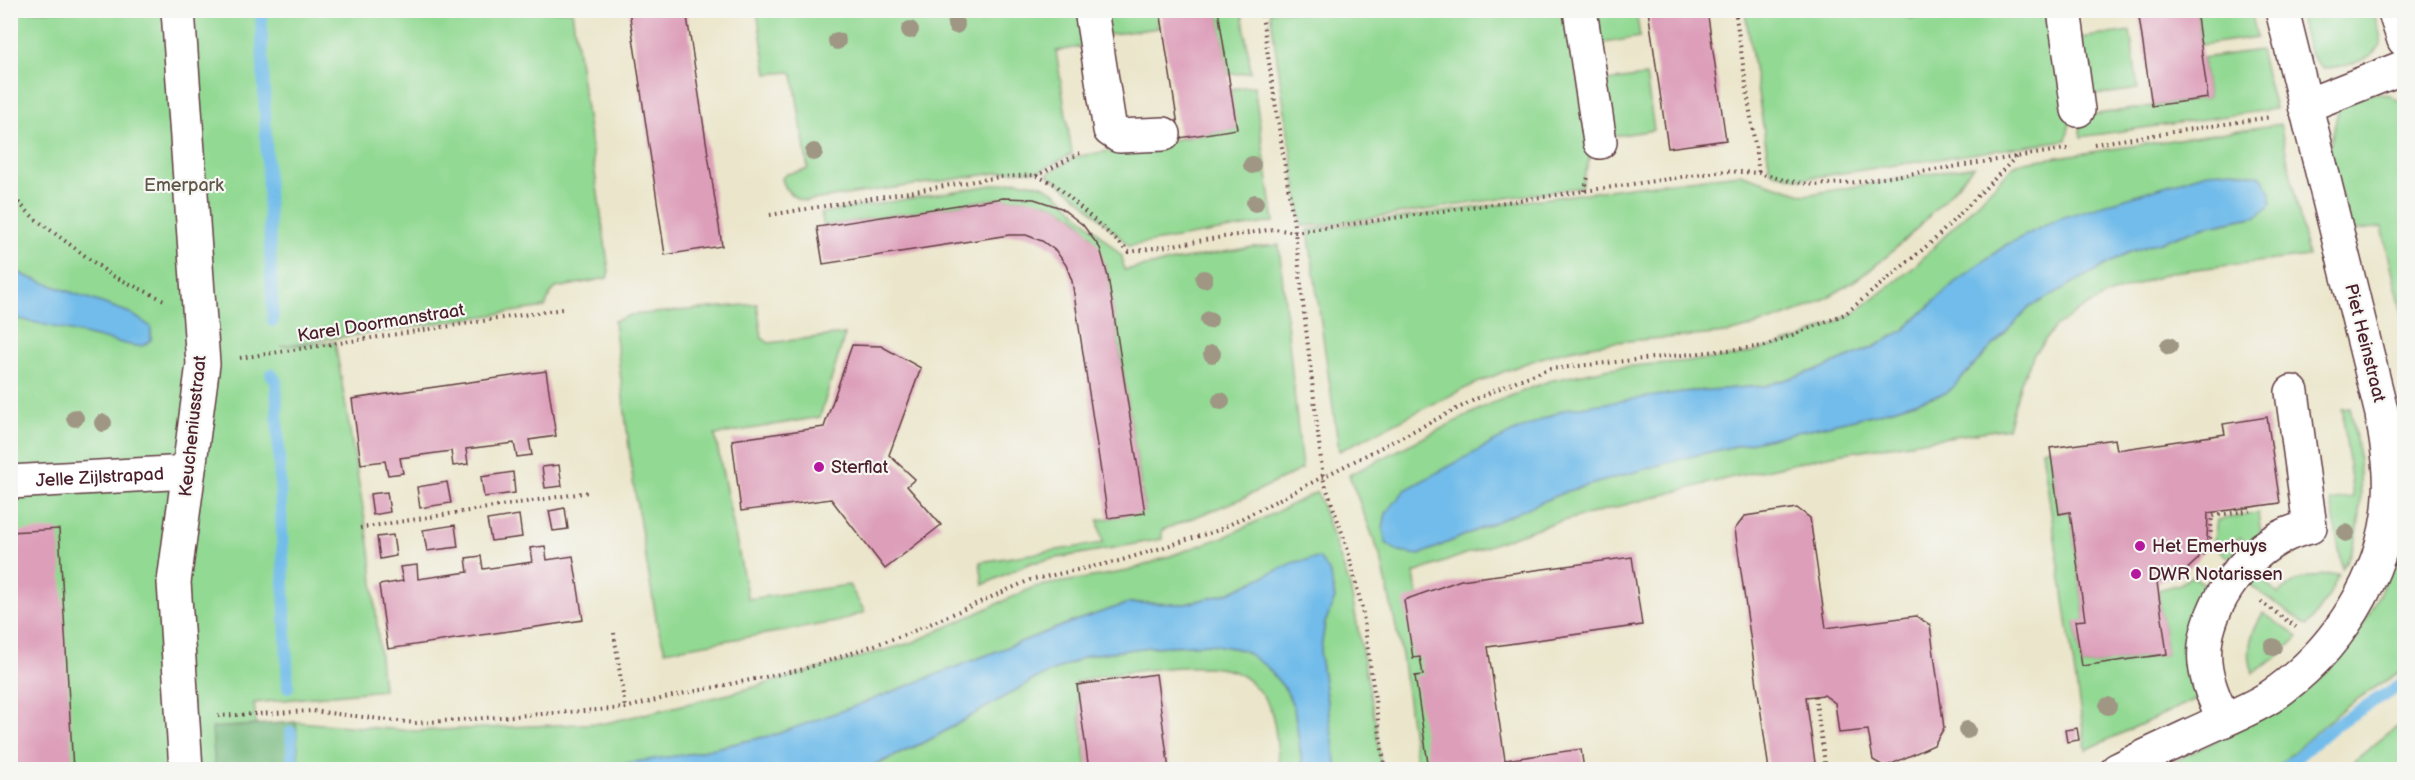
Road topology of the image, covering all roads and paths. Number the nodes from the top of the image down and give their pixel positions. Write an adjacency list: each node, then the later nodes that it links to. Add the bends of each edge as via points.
1 (178, 10): 24 (street, Keucheniusstraat)
2 (1091, 10): 13 (street, via 1108,124)
3 (1261, 10): 23 (path)
4 (1580, 10): 15 (street)
5 (1735, 10): 19 (path)
6 (2064, 10): 12 (street)
7 (2282, 10): 11 (street, Piet Heinstraat)
8 (2394, 10): 9 (street)
9 (2404, 40)
10 (2404, 67): 11 (street)
11 (2305, 106): 16 (path, via 2275,117); 35 (street, Piet Heinstraat, via 2382,414 2389,460 2387,525 2379,553 2367,583)
12 (2078, 110)
13 (1114, 134): 14 (street); 20 (path)
14 (1164, 134)
15 (1600, 142)
16 (2091, 145)
17 (2080, 146): 18 (path)
18 (2017, 156): 19 (path, via 1858,182 1815,185); 29 (path, via 1934,240 1845,314 1765,346 1550,369 1476,399)
19 (1760, 173): 23 (path, via 1725,171)
20 (1036, 176): 22 (path, via 999,177); 23 (path, via 1054,184 1129,252 1274,229)
21 (10, 194): 24 (path, via 111,275 172,304)
22 (770, 215)
23 (1294, 232): 29 (path)
24 (199, 306): 26 (street, Keucheniusstraat)
25 (562, 309): 26 (path, Karel Doormanstraat)
26 (203, 364): 28 (street, Keucheniusstraat)
27 (2292, 392): 33 (street, via 2310,527 2286,534 2267,546)
28 (188, 472): 30 (street, Jelle Zijlstrapad); 38 (street, Keucheniusstraat, via 174,582)
29 (1323, 478): 37 (path, via 1219,530 1119,561 1030,579 870,648 804,669); 41 (path, via 1347,547 1362,608)
30 (10, 482)
31 (590, 492): 32 (path)
32 (360, 528)
33 (2231, 582): 35 (path); 39 (street, via 2214,610 2204,644 2208,682)
34 (614, 633): 37 (path)
35 (2326, 648): 39 (street, Piet Heinstraat, via 2286,686)
36 (1815, 696): 42 (path)
37 (625, 708): 38 (path, via 415,723 312,711)
38 (182, 718): 40 (street, Keucheniusstraat)
39 (2224, 720): 43 (street, Piet Heinstraat)
40 (186, 770)
41 (1385, 770)
42 (1826, 770)
43 (2117, 770)

